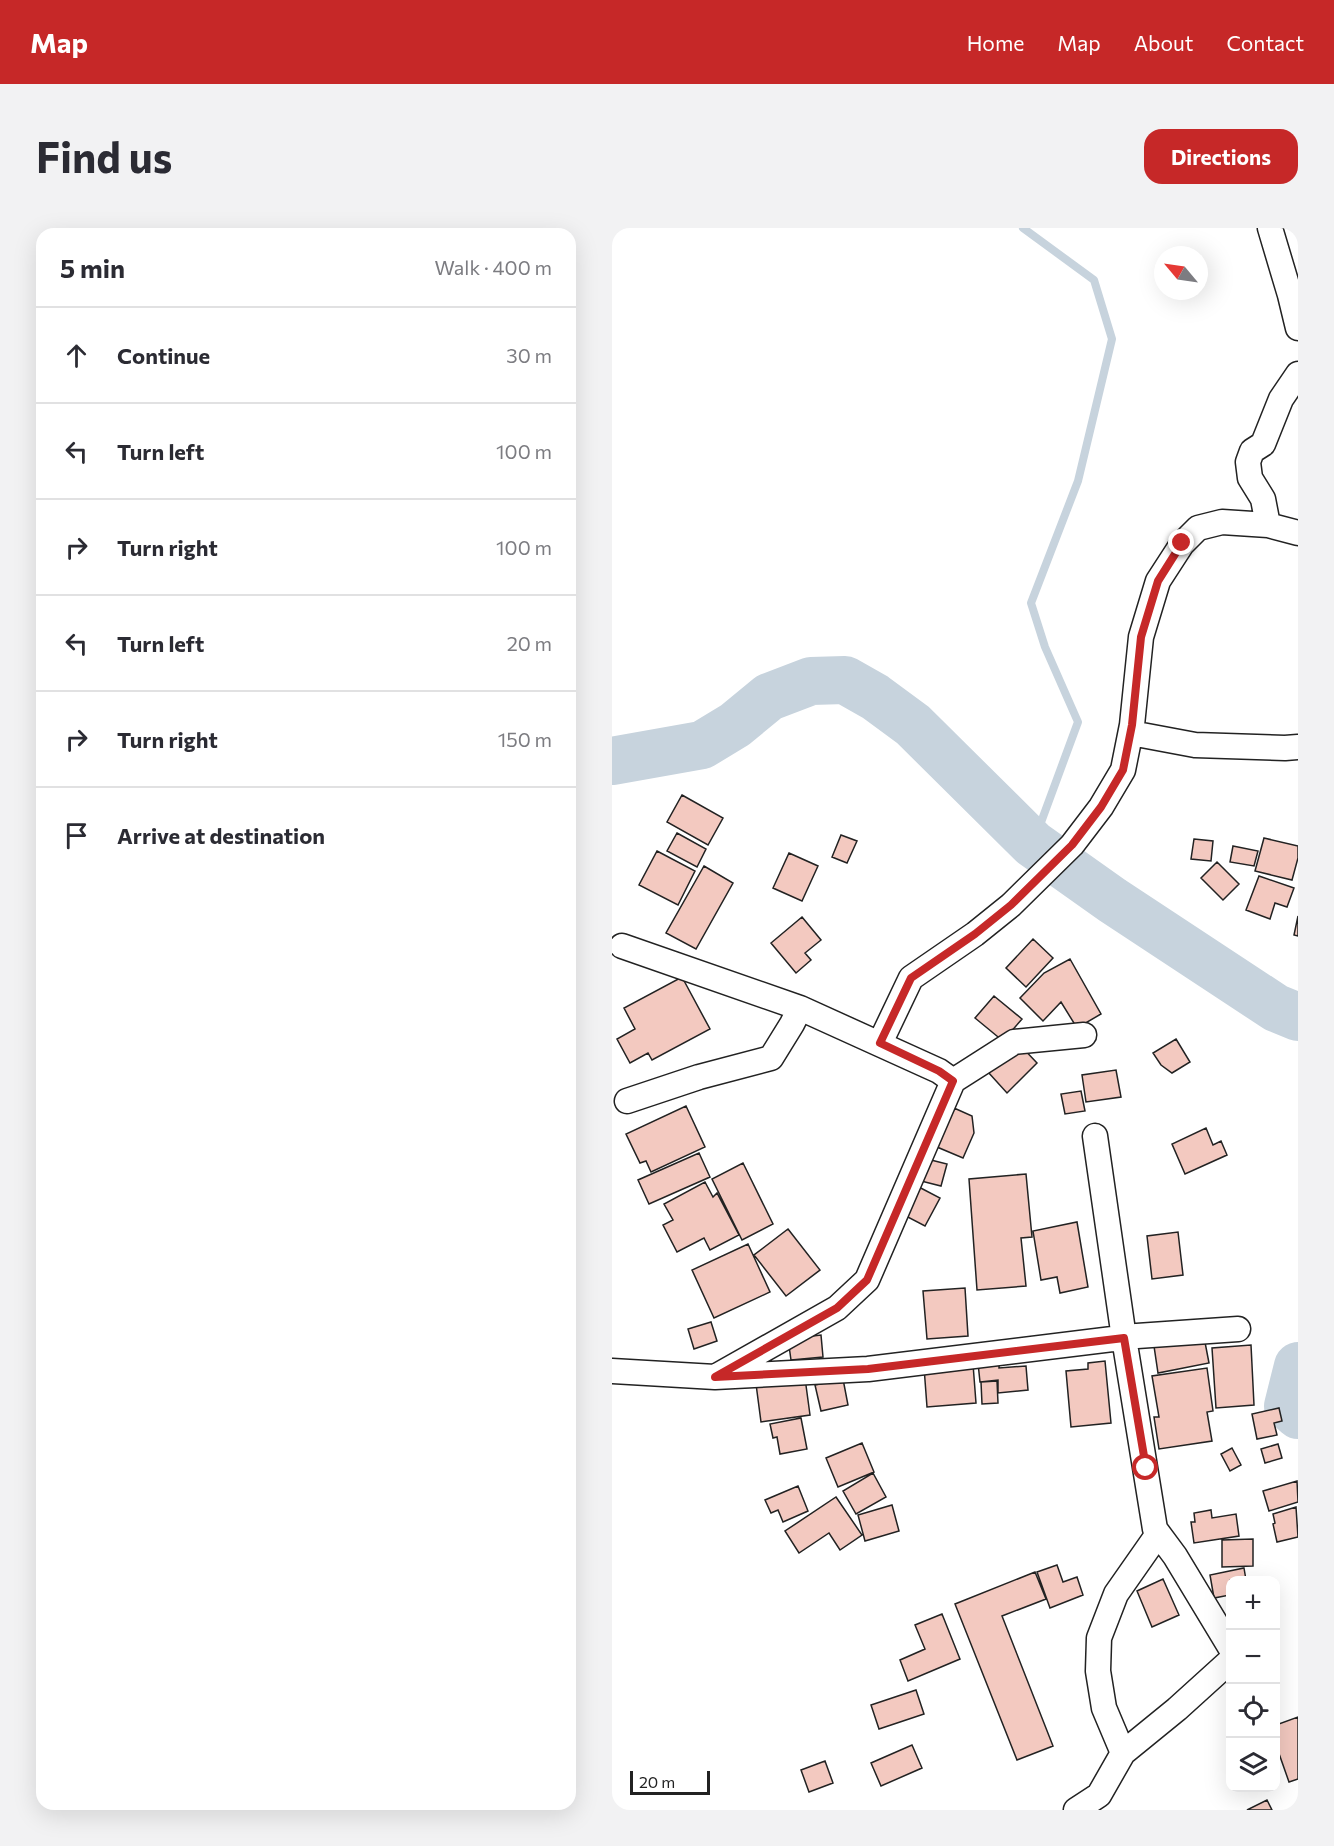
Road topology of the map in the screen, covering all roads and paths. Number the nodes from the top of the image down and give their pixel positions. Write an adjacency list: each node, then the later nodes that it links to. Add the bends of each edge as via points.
1 (1270, 228): 2 (street)
2 (1298, 328)
3 (1298, 374): 4 (street, via 1281,399 1263,444 1252,452 1248,462 1250,478 1263,499)
4 (1268, 525): 5 (street); 6 (street, via 1222,522 1198,528 1182,543 1158,581 1141,637)
5 (1298, 533)
6 (1131, 733): 7 (street, via 1194,745); 11 (street, via 1123,770 1072,845 1011,905 911,978)
7 (1298, 747)
8 (622, 946): 9 (street)
9 (800, 1008): 11 (street); 13 (street, via 771,1058)
10 (1084, 1035): 12 (street, via 1014,1042)
11 (880, 1043): 12 (street)
12 (953, 1081): 18 (street, via 867,1280 837,1308)
13 (627, 1101)
14 (1095, 1136): 16 (street)
15 (1238, 1329): 16 (street)
16 (1124, 1338): 18 (street, via 868,1369); 19 (street)
17 (612, 1371): 18 (street)
18 (715, 1377)
19 (1158, 1534): 20 (street); 22 (street, via 1116,1594 1099,1638 1098,1671 1104,1708)
20 (1226, 1640)
21 (1226, 1665): 22 (street)
22 (1123, 1753): 23 (street, via 1099,1795)
23 (1076, 1810)

